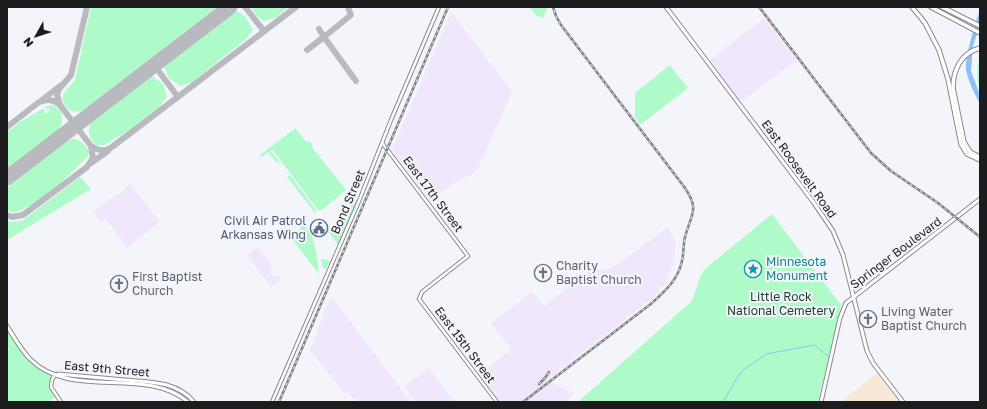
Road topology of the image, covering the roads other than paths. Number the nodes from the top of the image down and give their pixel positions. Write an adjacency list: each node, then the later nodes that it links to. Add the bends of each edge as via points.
1 (439, 7): 9 (street, Bond Street)
2 (666, 7): 14 (main road, East Roosevelt Road, via 823,214 843,255)
3 (912, 7): 10 (highway, via 925,23 939,50 948,79 960,144)
4 (931, 7): 7 (highway)
5 (942, 7): 6 (highway)
6 (980, 26)
7 (980, 32)
8 (980, 48): 10 (highway, via 963,58 953,79 964,142)
9 (382, 144): 15 (street, East 17th Street, via 468,256 422,292); 21 (street, Bond Street)
10 (969, 153): 11 (highway); 12 (highway)
11 (980, 157)
12 (980, 160)
13 (980, 199): 14 (main road, Springer Boulevard)
14 (853, 297): 23 (main road, Springer Boulevard, via 846,303 840,318); 24 (main road, East Roosevelt Road, via 867,351 873,363)
15 (419, 299): 22 (street, East 15th Street)
16 (7, 326): 17 (main road, via 30,358)
17 (55, 374): 18 (street, via 51,387); 19 (main road, East 9th Street, via 63,378 156,387 179,395); 20 (main road, East 9th Street, via 155,382 176,389)
18 (61, 402)
19 (188, 402)
20 (194, 402)
21 (272, 402)
22 (497, 402)
23 (821, 402)
24 (903, 402)

